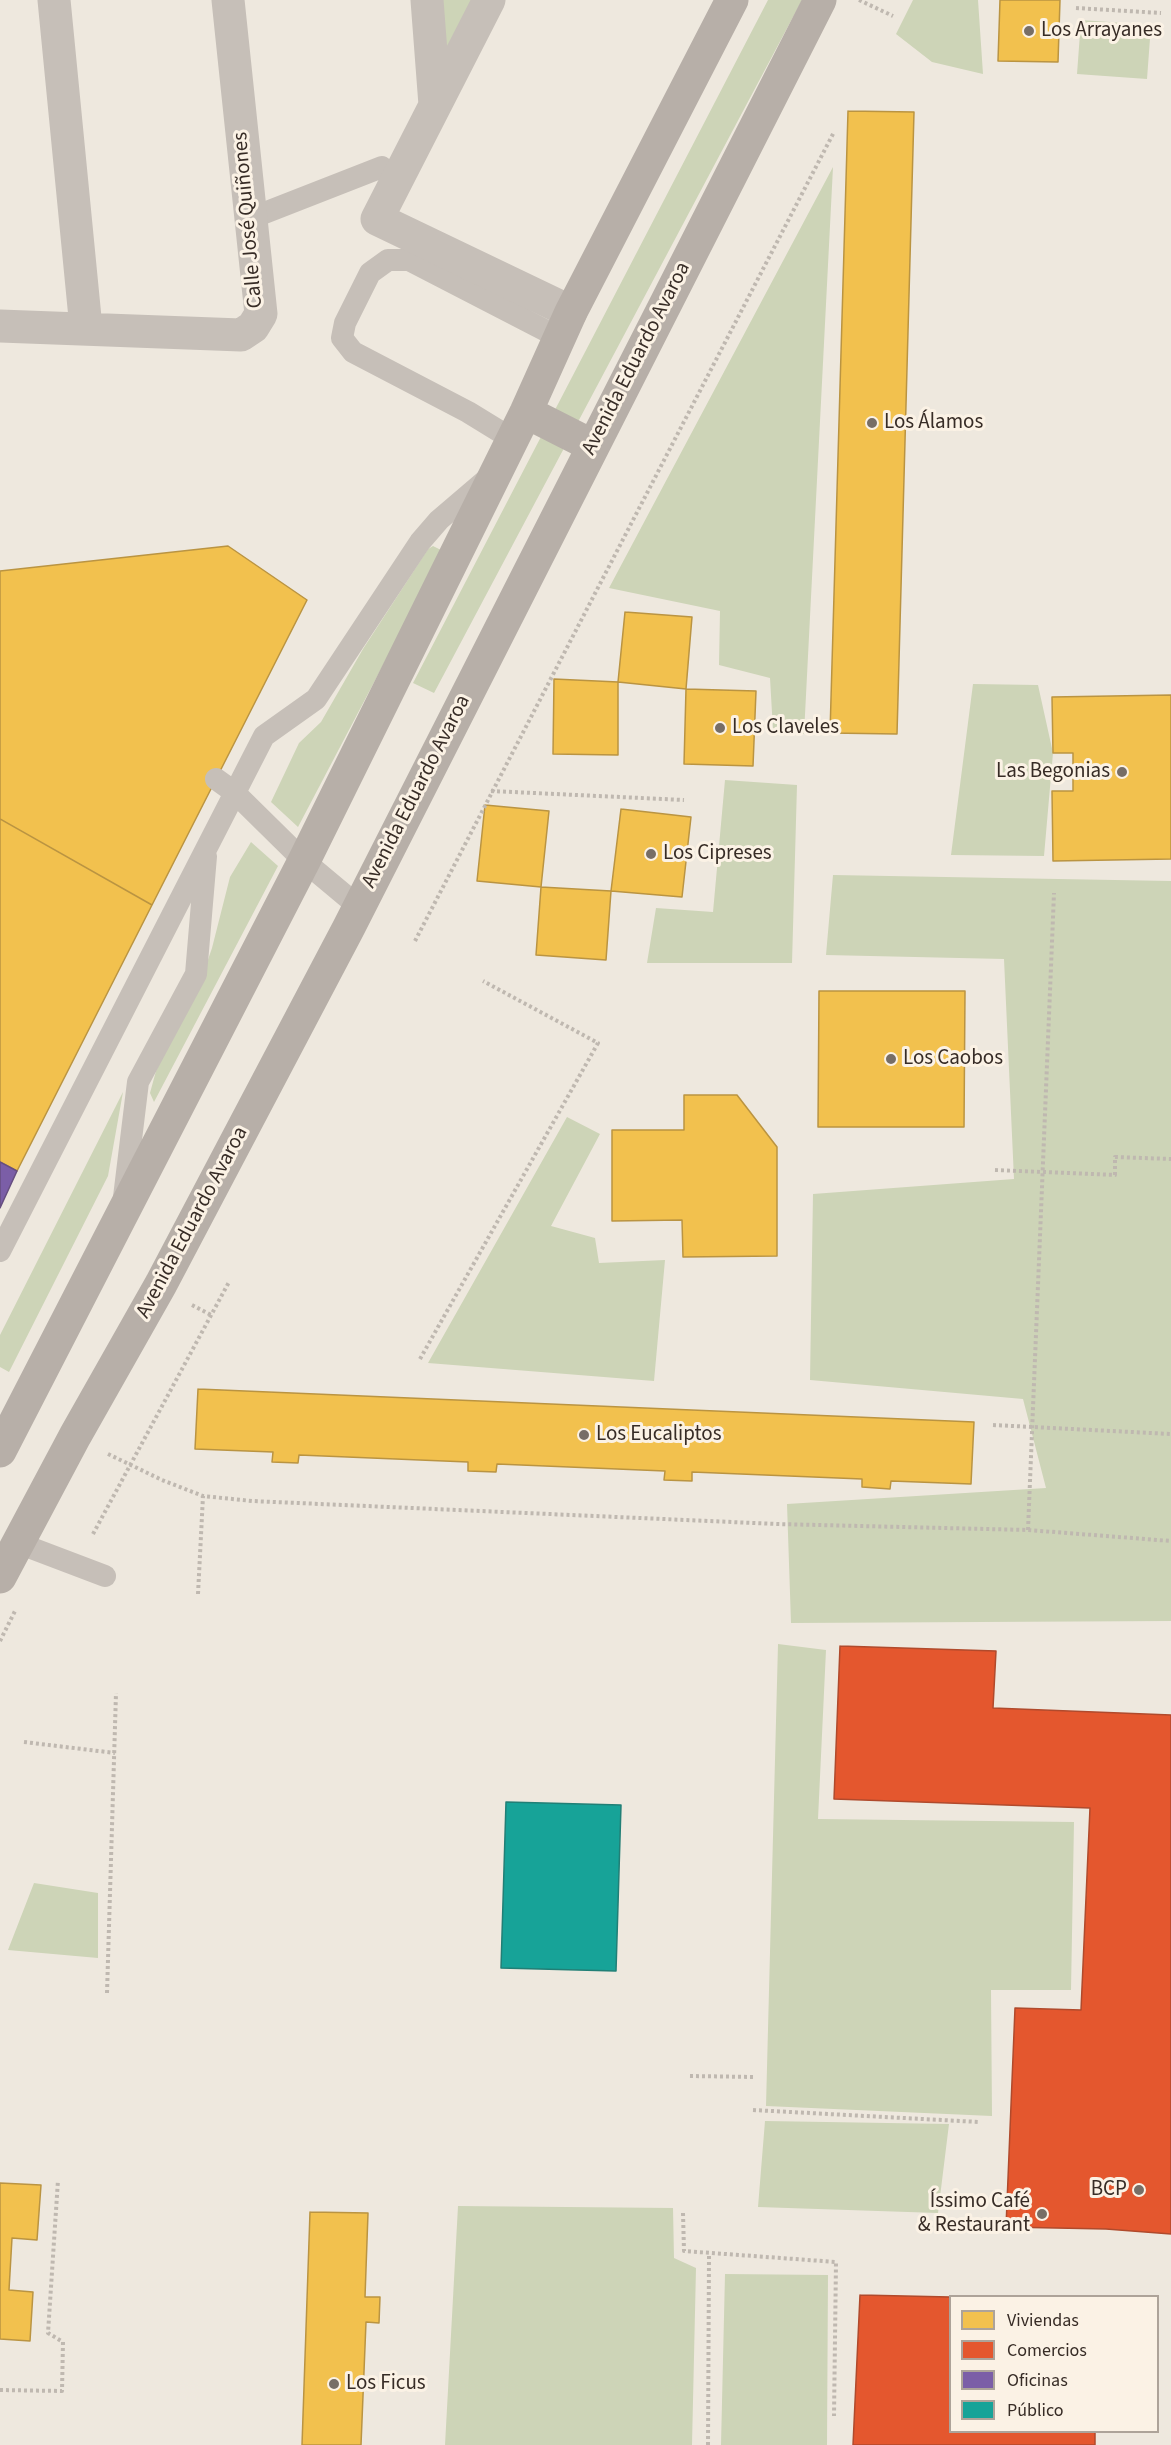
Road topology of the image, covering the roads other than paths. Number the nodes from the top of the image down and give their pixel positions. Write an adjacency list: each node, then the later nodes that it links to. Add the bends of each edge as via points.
1 (54, 0): 12 (street)
2 (228, 0): 9 (street, Calle José Quiñones)
3 (427, 0): 7 (street)
4 (489, 0): 7 (street)
5 (732, 0): 10 (main road)
6 (820, 0): 14 (main road, Avenida Eduardo Avaroa)
7 (435, 105): 10 (street, via 377,219)
8 (382, 167): 9 (lane)
9 (249, 219): 12 (street, Calle José Quiñones, via 261,314 253,327 241,335)
10 (565, 325): 13 (main road); 13 (lane, via 409,260 388,260 370,273 345,323 342,338 353,352 468,412)
11 (0, 326): 12 (street, Calle José Quiñones)
12 (86, 328)
13 (519, 425): 14 (main road); 15 (main road)
14 (593, 446): 19 (main road, Avenida Eduardo Avaroa)
15 (495, 472): 16 (lane, via 439,520 420,542 315,699 264,736); 18 (main road)
16 (225, 786): 17 (lane); 18 (lane)
17 (207, 845): 20 (lane, via 196,974 138,1082); 21 (lane)
18 (304, 861): 19 (lane); 20 (main road)
19 (359, 907): 23 (main road, Avenida Eduardo Avaroa, via 161,1284)
20 (121, 1219): 22 (main road)
21 (0, 1251)
22 (0, 1450)
23 (18, 1543): 24 (main road, Avenida Eduardo Avaroa); 25 (lane)
24 (0, 1576)
25 (105, 1576)

